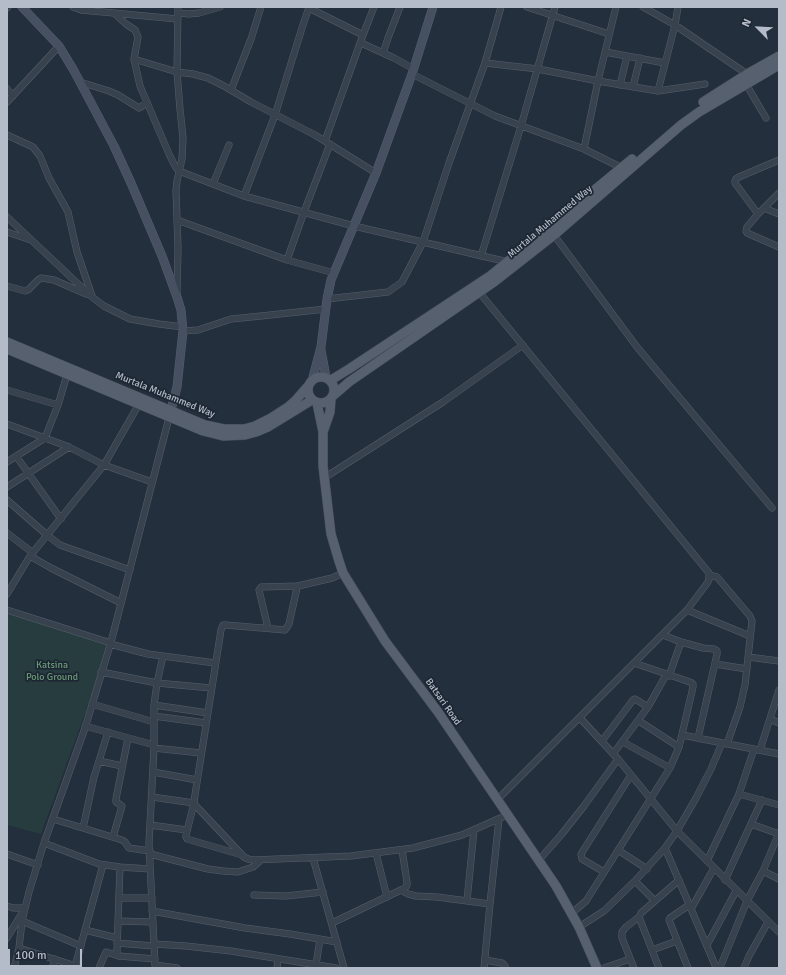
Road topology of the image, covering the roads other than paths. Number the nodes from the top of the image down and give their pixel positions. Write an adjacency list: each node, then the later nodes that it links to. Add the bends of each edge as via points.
1 (22, 7): 24 (street)
2 (73, 7): 17 (street)
3 (126, 7): 18 (street)
4 (220, 7): 16 (street, via 199,13)
5 (261, 7): 45 (street)
6 (374, 7): 22 (street)
7 (400, 7): 25 (street)
8 (433, 7): 35 (street)
9 (501, 7): 31 (street)
10 (528, 7): 19 (street)
11 (555, 7): 19 (street)
12 (616, 7): 21 (street)
13 (643, 7): 20 (street)
14 (678, 7): 20 (street)
15 (309, 8): 22 (street); 51 (street)
16 (178, 13): 18 (street); 36 (street)
17 (115, 14): 18 (street); 30 (street, via 135,30 138,37)
18 (127, 15)
19 (553, 15): 21 (street); 34 (street)
20 (675, 25): 32 (street); 37 (street)
21 (609, 34): 26 (street)
22 (363, 35): 23 (street)
23 (361, 43): 25 (street); 55 (street)
24 (59, 46): 39 (street); 47 (street)
25 (383, 52): 35 (street)
26 (605, 52): 27 (street); 38 (street)
27 (627, 56): 29 (street); 42 (street)
28 (779, 56): 37 (main road, Murtala Muhammed Way)
29 (640, 58): 32 (street); 43 (street)
30 (134, 59): 36 (street); 49 (street)
31 (485, 63): 34 (street); 50 (street)
32 (665, 63): 46 (street)
33 (779, 64): 41 (main road, Murtala Muhammed Way)
34 (538, 69): 38 (street); 53 (street)
35 (413, 71): 50 (street); 61 (street)
36 (177, 72): 45 (street, via 208,78); 60 (street, via 183,138)
37 (747, 74): 59 (main road, Murtala Muhammed Way, via 672,125)
38 (598, 81): 42 (street); 57 (street)
39 (80, 82): 49 (street, via 118,94 139,108); 84 (street, via 131,183)
40 (705, 84): 46 (street)
41 (746, 84): 52 (street); 73 (main road, Murtala Muhammed Way, via 681,125)
42 (620, 85): 43 (street)
43 (633, 87): 46 (street)
44 (7, 89): 47 (street)
45 (231, 90): 51 (street)
46 (658, 91)
47 (13, 96): 48 (street)
48 (7, 102)
49 (146, 102): 60 (street)
50 (471, 104): 53 (street); 75 (street)
51 (275, 115): 55 (street); 64 (street)
52 (766, 118)
53 (521, 126): 57 (street); 77 (street)
54 (7, 135): 83 (street, via 34,147 40,156 68,212 76,252)
55 (328, 143): 61 (street); 66 (street)
56 (229, 145): 62 (street)
57 (584, 149): 59 (street)
58 (779, 160): 67 (street, via 735,181)
59 (622, 168): 79 (main road, Murtala Muhammed Way)
60 (179, 171): 62 (street); 70 (street)
61 (376, 173): 71 (street)
62 (213, 184): 64 (street)
63 (779, 193): 65 (street)
64 (244, 196): 66 (street)
65 (764, 208): 67 (street); 68 (street)
66 (304, 212): 71 (street); 78 (street)
67 (758, 214): 76 (street, via 748,227 747,233)
68 (779, 214)
69 (7, 217): 74 (street)
70 (177, 220): 78 (street); 84 (street)
71 (354, 226): 75 (street); 80 (street)
72 (7, 232): 74 (street)
73 (554, 235): 82 (main road, Murtala Muhammed Way); 113 (street, via 637,347)
74 (32, 241): 83 (street)
75 (423, 242): 77 (street); 85 (street, via 402,282 388,292)
76 (779, 247)
77 (480, 256): 79 (street)
78 (287, 260): 80 (street)
79 (508, 262): 93 (main road, Murtala Muhammed Way, via 349,370)
80 (334, 273): 85 (street)
81 (7, 286): 83 (street, via 25,291 41,278 54,280)
82 (480, 292): 89 (street); 96 (main road, Murtala Muhammed Way, via 349,382)
83 (92, 297): 87 (street, via 104,306 130,318)
84 (177, 297): 87 (street)
85 (327, 299): 86 (street)
86 (326, 309): 87 (street, via 231,319 198,330); 90 (street)
87 (183, 329): 100 (street)
88 (7, 342): 100 (main road, Murtala Muhammed Way)
89 (523, 345): 109 (street, via 443,402); 120 (street, via 709,573)
90 (321, 347): 93 (street); 94 (street)
91 (7, 349): 92 (main road)
92 (67, 375): 98 (main road); 99 (street)
93 (329, 379): 94 (main road, via 316,378); 96 (main road, via 334,385)
94 (310, 383): 97 (main road, via 309,396); 100 (main road, Murtala Muhammed Way, via 288,407 255,426 244,429 224,430)
95 (7, 390): 99 (street)
96 (333, 397): 97 (main road, via 327,403); 102 (main road)
97 (314, 402): 100 (main road, via 268,427 245,435 213,434); 102 (main road)
98 (139, 404): 100 (main road); 107 (street)
99 (58, 405): 103 (street)
100 (170, 413): 110 (street)
101 (7, 424): 103 (street)
102 (324, 432): 109 (main road, Batsari Road)
103 (45, 438): 104 (street); 105 (street)
104 (69, 448): 107 (street); 108 (street)
105 (16, 456): 106 (street); 108 (street)
106 (7, 462)
107 (104, 465): 110 (street); 114 (street)
108 (29, 473): 111 (street); 114 (street)
109 (324, 478): 119 (main road, Batsari Road, via 332,539)
110 (152, 482): 118 (street)
111 (7, 487)
112 (7, 500): 116 (street)
113 (772, 508)
114 (61, 519): 116 (street)
115 (7, 533): 117 (street)
116 (47, 536): 117 (street); 118 (street, via 63,547)
117 (32, 554): 122 (street); 123 (street, via 51,568)
118 (130, 570): 123 (street)
119 (343, 573): 121 (street); 176 (main road, Batsari Road, via 385,641 438,712)
120 (709, 578): 125 (street); 128 (street, via 717,577 752,618)
121 (298, 586): 126 (street, via 287,628); 126 (street, via 260,588)
122 (7, 594)
123 (121, 603): 130 (street)
124 (7, 610): 130 (street)
125 (687, 610): 127 (street); 128 (street)
126 (268, 628): 134 (street, via 224,626)
127 (663, 635): 129 (street); 135 (street)
128 (750, 636): 132 (street)
129 (681, 642): 136 (street, via 714,649 717,651); 139 (street)
130 (110, 643): 131 (street); 138 (street)
131 (163, 656): 134 (street); 140 (street)
132 (748, 657): 133 (street); 137 (street)
133 (779, 661)
134 (215, 663): 141 (street)
135 (634, 663): 139 (street); 147 (street)
136 (715, 664): 137 (street); 157 (street)
137 (747, 669): 160 (street, via 740,707)
138 (102, 672): 140 (street); 143 (street)
139 (668, 675): 145 (street); 155 (street, via 693,684)
140 (157, 683): 141 (street); 144 (street)
141 (212, 688): 146 (street)
142 (779, 690): 149 (street)
143 (92, 704): 148 (street); 153 (street)
144 (154, 705): 146 (street); 148 (street)
145 (648, 707): 150 (street); 158 (street, via 636,699 633,700)
146 (208, 713): 152 (street)
147 (580, 718): 158 (street); 176 (street)
148 (154, 719): 152 (street); 161 (street)
149 (770, 719): 151 (street); 163 (street)
150 (639, 721): 159 (street); 162 (street)
151 (779, 722)
152 (206, 723): 164 (street)
153 (85, 726): 154 (street); 181 (street)
154 (108, 732): 156 (street); 167 (street)
155 (682, 735): 157 (street); 162 (street)
156 (128, 738): 161 (street); 168 (street)
157 (698, 738): 160 (street)
158 (602, 741): 166 (street)
159 (623, 742): 166 (street); 169 (street)
160 (725, 743): 163 (street); 187 (street)
161 (154, 747): 164 (street); 170 (street)
162 (679, 747): 169 (street)
163 (757, 750): 165 (street); 173 (street)
164 (201, 753): 172 (street)
165 (779, 754)
166 (616, 756): 171 (street); 200 (street, via 570,824)
167 (99, 761): 168 (street); 184 (street)
168 (122, 766): 189 (street, via 116,802 122,806)
169 (670, 768): 175 (street)
170 (153, 772): 172 (street); 174 (street)
171 (631, 775): 175 (street); 209 (street, via 581,854 582,859)
172 (197, 780): 178 (street)
173 (739, 794): 177 (street); 201 (street)
174 (152, 797): 178 (street); 183 (street)
175 (650, 798): 187 (street); 193 (street)
176 (497, 800): 180 (main road, Batsari Road)
177 (762, 800): 179 (street); 182 (street)
178 (194, 803): 185 (street); 197 (street)
179 (779, 805)
180 (503, 817): 186 (street); 200 (main road, Batsari Road); 224 (street)
181 (53, 819): 184 (street); 190 (street)
182 (751, 824): 188 (street); 212 (street)
183 (150, 825): 185 (street); 194 (street)
184 (82, 828): 189 (street)
185 (187, 830): 197 (street, via 187,839)
186 (474, 830): 192 (street); 221 (street)
187 (677, 831): 191 (street); 201 (street)
188 (779, 833): 208 (street)
189 (113, 837): 194 (street, via 125,842 129,848)
190 (44, 844): 202 (street); 203 (street)
191 (665, 848): 207 (street); 211 (street)
192 (402, 850): 195 (street); 214 (street, via 407,882)
193 (618, 850): 207 (street); 209 (street)
194 (150, 853): 199 (street, via 208,870 238,872 253,867); 205 (street)
195 (376, 853): 198 (street); 218 (street)
196 (7, 854): 202 (street)
197 (242, 855): 199 (street, via 248,859)
198 (313, 858): 199 (street); 216 (street)
199 (262, 860)
200 (539, 860): 229 (main road, Batsari Road)
201 (707, 861): 206 (street)
202 (38, 865): 227 (street)
203 (103, 865): 204 (street); 237 (street)
204 (120, 867): 205 (street); 219 (street)
205 (150, 868): 220 (street)
206 (714, 868): 212 (street); 226 (street)
207 (647, 869): 213 (street)
208 (763, 871): 210 (street); 223 (street)
209 (604, 872): 229 (street, via 586,900)
210 (779, 879)
211 (679, 880): 222 (street); 226 (street)
212 (725, 880): 215 (street)
213 (635, 881): 222 (street); 236 (street, via 604,911)
214 (401, 890): 218 (street); 221 (street, via 416,896)
215 (736, 890): 223 (street); 245 (street)
216 (323, 892): 217 (street, via 286,896); 235 (street)
217 (254, 894)
218 (387, 896): 235 (street)
219 (119, 898): 220 (street); 232 (street)
220 (152, 898): 228 (street)
221 (467, 901): 224 (street)
222 (655, 901): 230 (street)
223 (747, 901): 234 (street); 245 (street, via 718,967)
224 (490, 904): 253 (street)
225 (7, 906): 227 (street)
226 (690, 907): 242 (street, via 670,919); 245 (street)
227 (25, 908): 231 (street); 239 (street)
228 (152, 912): 233 (street); 240 (street)
229 (572, 913): 236 (main road, Batsari Road)
230 (639, 917): 248 (street); 252 (street, via 622,932)
231 (22, 921): 246 (street); 247 (street)
232 (118, 921): 233 (street); 241 (street)
233 (153, 922): 244 (street)
234 (768, 922): 238 (street); 271 (street)
235 (332, 923): 243 (street)
236 (579, 928): 266 (main road, Batsari Road)
237 (85, 930): 241 (street); 246 (street)
238 (779, 932)
239 (7, 938)
240 (320, 939): 243 (street); 255 (street)
241 (117, 940): 244 (street); 249 (street)
242 (678, 941): 248 (street); 270 (street)
243 (337, 942): 263 (street)
244 (154, 945): 251 (street, via 186,946); 254 (street)
245 (707, 945)
246 (81, 946): 256 (street)
247 (19, 948): 250 (street); 257 (street)
248 (652, 950): 269 (street)
249 (119, 956): 254 (street); 259 (street, via 106,952)
250 (55, 959): 256 (street); 258 (street)
251 (278, 959): 255 (street); 261 (street)
252 (630, 959): 267 (street); 268 (street)
253 (485, 960): 264 (street); 265 (street, via 502,963)
254 (155, 964): 260 (street)
255 (316, 965): 262 (street)
256 (77, 967)
257 (14, 968)
258 (52, 968)
259 (99, 968)
260 (177, 968)
261 (277, 968)
262 (336, 968)
263 (344, 968)
264 (484, 968)
265 (505, 968)
266 (597, 968)
267 (604, 968)
268 (634, 968)
269 (659, 968)
270 (688, 968)
271 (744, 968)

